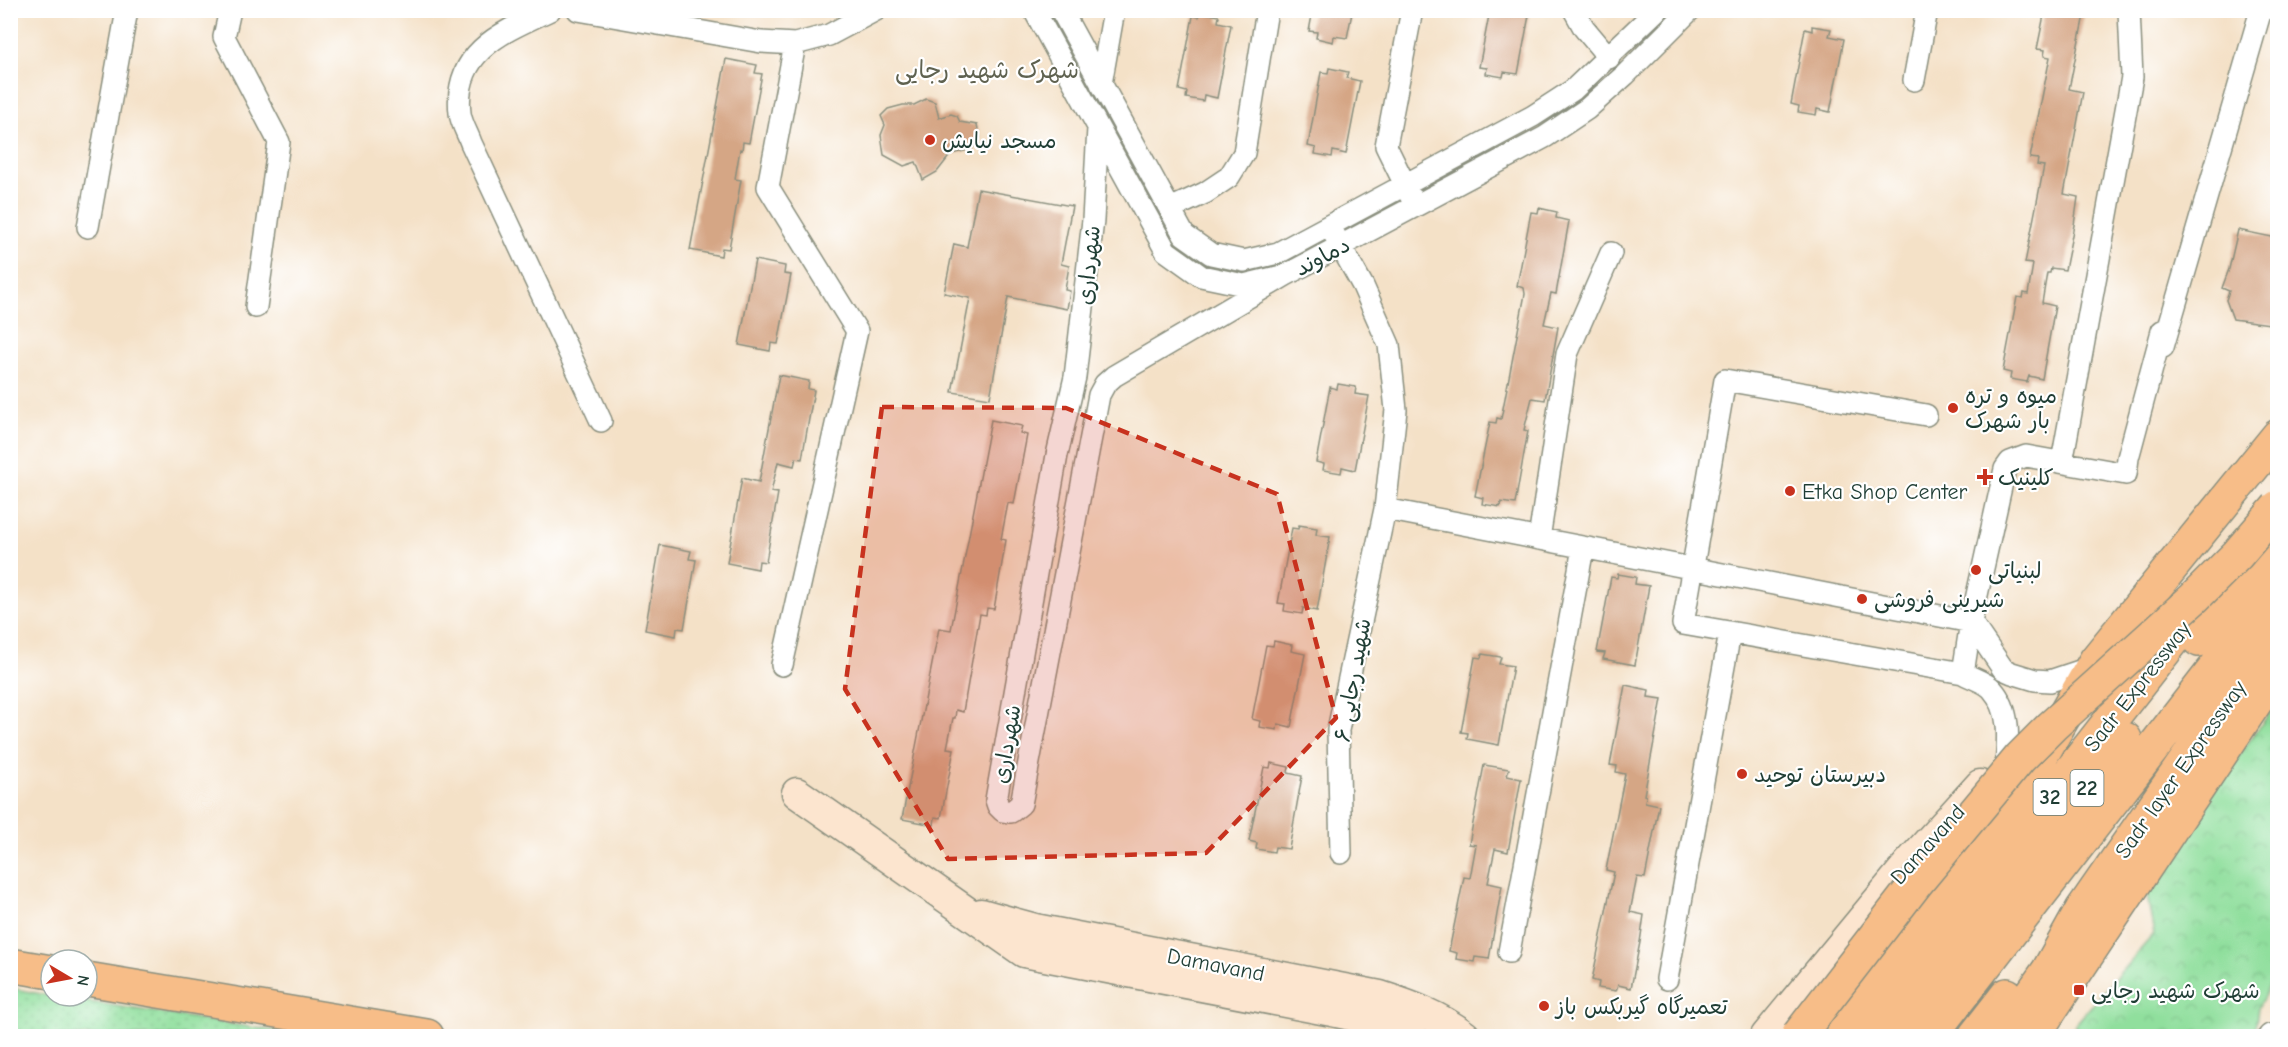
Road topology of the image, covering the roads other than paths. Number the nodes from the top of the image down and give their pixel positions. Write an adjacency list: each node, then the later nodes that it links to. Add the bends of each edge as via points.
1 (127, 10): 27 (street)
2 (230, 10): 31 (street, via 224,38 279,142)
3 (550, 10): 36 (street, via 498,35 475,55 461,83 460,114)
4 (578, 10): 17 (street)
5 (876, 10): 18 (street, via 829,35)
6 (1034, 10): 22 (street, دماوند)
7 (1061, 10): 21 (street, دماوند)
8 (1114, 10): 21 (street)
9 (1267, 10): 25 (street, via 1244,153 1229,177 1205,194)
10 (1412, 10): 23 (street, via 1386,146)
11 (1574, 10): 19 (street)
12 (1658, 10): 19 (street, دماوند)
13 (1690, 10): 24 (street, دماوند, via 1587,109 1545,137)
14 (1927, 10): 20 (street)
15 (2129, 10): 40 (street, via 2132,77)
16 (2261, 10): 41 (street)
17 (634, 15): 18 (street, via 761,42)
18 (795, 44): 53 (street, via 768,187 857,332)
19 (1609, 58): 23 (street, دماوند, via 1573,90 1533,116)
20 (1914, 80)
21 (1101, 84): 25 (street, دماوند)
22 (1098, 128): 30 (street, دماوند, via 1166,251 1201,276 1244,285); 33 (street, شهرداری, via 1093,220)
23 (1405, 185): 24 (street); 26 (street, دماوند)
24 (1416, 206): 28 (street, دماوند)
25 (1170, 209): 26 (street, دماوند, via 1184,235 1211,254 1244,261 1278,253)
26 (1329, 226): 28 (street, شهید رجایی ۶)
27 (88, 227)
28 (1341, 246): 30 (street, دماوند); 43 (street, شهید رجایی ۶, via 1389,345 1396,410)
29 (1611, 254): 45 (street, via 1568,354)
30 (1286, 275): 34 (street)
31 (256, 307)
32 (2162, 331): 41 (street)
33 (1075, 377): 34 (street); 38 (street, شهرداری)
34 (1105, 384): 39 (street, شهرداری, via 1098,395)
35 (1926, 415): 47 (street, via 1725,380)
36 (601, 421)
37 (2277, 436): 52 (highway)
38 (1057, 456): 39 (street); 39 (street, شهرداری, via 996,800 1006,812 1021,804)
39 (1085, 462)
40 (2062, 462): 41 (street); 49 (street, via 2026,456 2004,469)
41 (2126, 474)
42 (2277, 506): 71 (highway, bridge, via 2237,555 2194,598 2020,758 1924,873); 73 (highway, Sadr Expressway / 32)
43 (1386, 509): 45 (street); 59 (street, شهید رجایی ۶, via 1338,730)
44 (2277, 536): 74 (highway, 22, via 2086,790)
45 (1539, 539): 46 (street)
46 (1583, 548): 47 (street); 62 (street)
47 (1692, 569): 49 (street); 51 (street, via 1683,624)
48 (2277, 587): 75 (highway, 32)
49 (1971, 622): 52 (street, via 2003,669 2012,673 2050,681); 55 (street)
50 (2277, 628): 61 (highway, Sadr layer Expressway)
51 (1730, 633): 55 (street); 65 (street)
52 (2092, 664): 56 (main road, Damavand); 58 (highway, via 2040,758)
53 (782, 665)
54 (2277, 668): 78 (highway)
55 (1963, 674): 56 (street, via 1992,688 2003,709 2008,726)
56 (2006, 759): 58 (street); 70 (main road, Damavand, via 1909,862)
57 (797, 793): 60 (main road, Damavand)
58 (2003, 807): 72 (highway)
59 (1341, 853)
60 (961, 909): 68 (main road, Damavand, via 1024,952 1332,1011 1379,1022); 69 (main road, Damavand, via 1035,929 1380,996 1439,1018)
61 (2082, 910): 76 (highway, via 2036,958); 77 (highway, via 2048,971)
62 (1509, 952)
63 (10, 965): 64 (highway)
64 (39, 970)
65 (1667, 979)
66 (99, 981): 67 (highway)
67 (427, 1036)
68 (1412, 1036)
69 (1465, 1036)
70 (1766, 1036)
71 (1798, 1036)
72 (1830, 1036)
73 (1863, 1036)
74 (1893, 1036)
75 (1930, 1036)
76 (1974, 1036)
77 (2002, 1036)
78 (2033, 1036)

